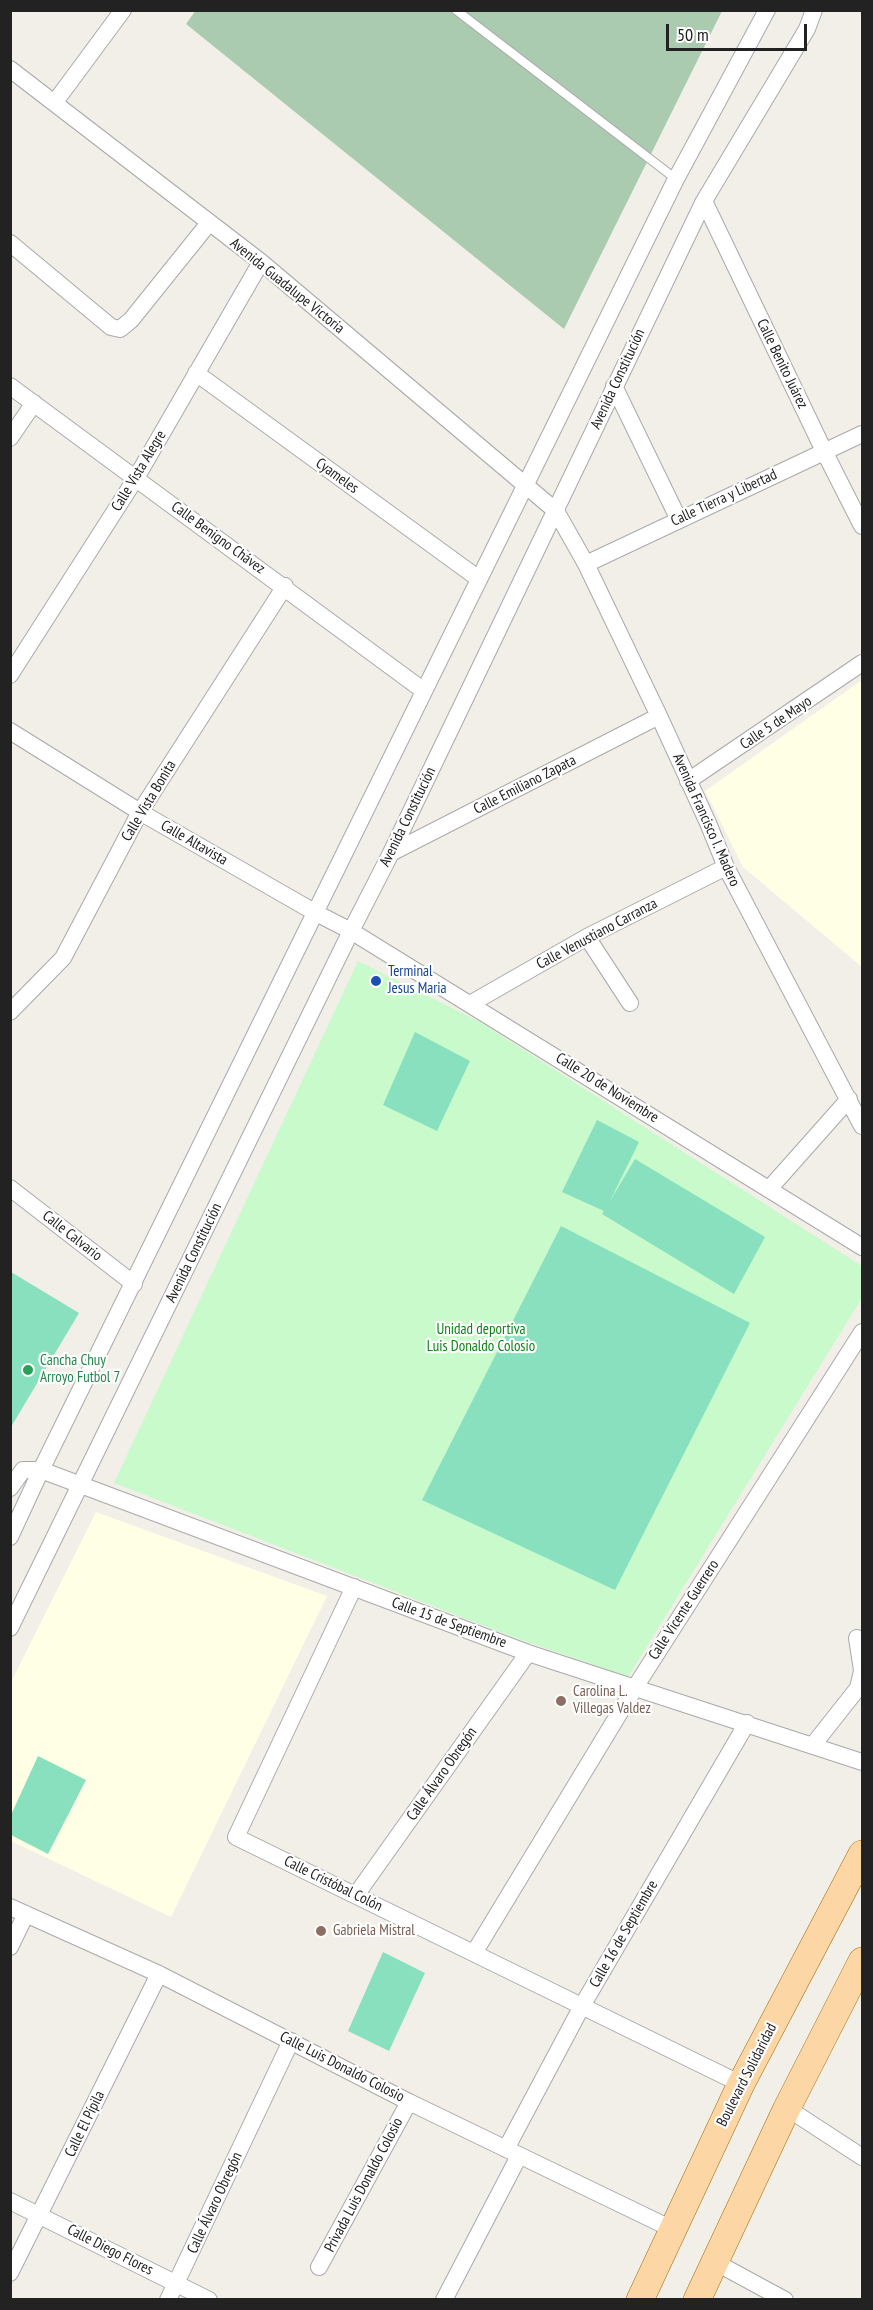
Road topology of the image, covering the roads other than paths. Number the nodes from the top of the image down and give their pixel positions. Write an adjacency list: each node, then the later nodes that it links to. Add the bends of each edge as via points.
1 (123, 10): 6 (street)
2 (456, 10): 7 (lane)
3 (767, 10): 7 (street)
4 (814, 10): 8 (street, Avenida Constitución, via 807,29)
5 (10, 69): 6 (street, Avenida Guadalupe Victoria)
6 (55, 102): 9 (street, Avenida Guadalupe Victoria)
7 (676, 179): 20 (street)
8 (704, 201): 14 (street, Avenida Constitución); 18 (street, Calle Benito Juárez)
9 (209, 223): 10 (street, via 120,329 111,327); 11 (street, Avenida Guadalupe Victoria)
10 (10, 243)
11 (261, 262): 12 (street, Calle Vista Alegre); 20 (street, Avenida Guadalupe Victoria)
12 (195, 373): 19 (street, Calle Vista Alegre); 25 (street, Cyameles)
13 (10, 386): 15 (street, Calle Benigno Chávez)
14 (614, 386): 21 (street, Avenida Constitución); 22 (street)
15 (34, 403): 17 (street); 19 (street, Calle Benigno Chávez)
16 (862, 434): 18 (street, Calle Tierra y Libertad)
17 (10, 438)
18 (824, 451): 22 (street, Calle Tierra y Libertad); 23 (street, Calle Benito Juárez)
19 (135, 478): 26 (street, Calle Benigno Chávez); 28 (street, Calle Vista Alegre)
20 (525, 484): 21 (street, Avenida Guadalupe Victoria); 25 (street)
21 (556, 511): 24 (street, Avenida Francisco I. Madero); 34 (street, Avenida Constitución)
22 (679, 520): 24 (street, Calle Tierra y Libertad)
23 (862, 526)
24 (586, 564): 30 (street, Avenida Francisco I. Madero)
25 (479, 579): 29 (street)
26 (285, 586): 29 (street, Calle Benigno Chávez); 33 (street, Calle Vista Bonita)
27 (862, 663): 32 (street, Calle 5 de Mayo)
28 (10, 675)
29 (424, 691): 36 (street)
30 (659, 716): 32 (street, Avenida Francisco I. Madero); 34 (street, Calle Emiliano Zapata)
31 (10, 731): 33 (street, Calle Altavista)
32 (688, 781): 35 (street, Avenida Francisco I. Madero)
33 (140, 812): 36 (street, Calle Altavista); 41 (street, Calle Vista Bonita, via 63,958)
34 (391, 853): 37 (street, Avenida Constitución)
35 (726, 867): 38 (street, Calle Venustiano Carranza); 42 (street, Avenida Francisco I. Madero)
36 (316, 913): 37 (street, Calle Altavista); 47 (street)
37 (351, 931): 40 (street, Calle 20 de Noviembre); 50 (street, Avenida Constitución)
38 (587, 937): 39 (street); 40 (street, Calle Venustiano Carranza)
39 (630, 1003)
40 (470, 1004): 45 (street, Calle 20 de Noviembre)
41 (10, 1012)
42 (849, 1099): 43 (street, Avenida Francisco I. Madero); 45 (street)
43 (862, 1126)
44 (10, 1188): 47 (street, Calle Calvario)
45 (769, 1189): 46 (street, Calle 20 de Noviembre)
46 (862, 1247)
47 (134, 1284): 49 (street)
48 (862, 1332): 58 (street, Calle Vicente Guerrero)
49 (41, 1470): 50 (street, Calle 15 de Septiembre); 51 (street, via 23,1470); 52 (street)
50 (81, 1486): 53 (street, Calle 15 de Septiembre); 54 (street, Avenida Constitución)
51 (10, 1488)
52 (10, 1537)
53 (354, 1587): 56 (street, Calle 15 de Septiembre); 63 (street, Calle Cristóbal Colón, via 236,1837)
54 (10, 1628)
55 (857, 1638): 57 (street)
56 (528, 1653): 58 (street, Calle 15 de Septiembre); 63 (street, Calle Álvaro Obregón)
57 (862, 1670): 60 (street, via 858,1688)
58 (634, 1689): 59 (street, Calle 15 de Septiembre); 66 (street, Calle Vicente Guerrero)
59 (747, 1723): 60 (street, Calle 15 de Septiembre); 69 (street, Calle 16 de Septiembre)
60 (813, 1745): 61 (street, Calle 15 de Septiembre)
61 (862, 1762)
62 (862, 1854): 71 (main road, Boulevard Solidaridad)
63 (356, 1895): 66 (street, Calle Cristóbal Colón)
64 (18, 1911): 65 (street); 68 (street, Calle Luis Donaldo Colosio)
65 (10, 1947)
66 (474, 1953): 69 (street, Calle Cristóbal Colón)
67 (862, 1961): 73 (main road)
68 (159, 1974): 70 (street, Calle Luis Donaldo Colosio); 77 (street, Calle El Pípila)
69 (582, 2006): 71 (street, Calle Cristóbal Colón); 74 (street, Calle 16 de Septiembre)
70 (291, 2041): 72 (street, Calle Luis Donaldo Colosio); 82 (street, Calle Álvaro Obregón)
71 (741, 2084): 78 (main road, Boulevard Solidaridad)
72 (409, 2102): 74 (street, Calle Luis Donaldo Colosio); 80 (street, Privada Luis Donaldo Colosio)
73 (787, 2108): 75 (street); 79 (main road)
74 (513, 2152): 78 (street, Calle Luis Donaldo Colosio); 85 (street, Calle 16 de Septiembre)
75 (862, 2157)
76 (10, 2201): 77 (street, Calle Diego Flores)
77 (39, 2215): 81 (street, Calle El Pípila); 82 (street, Calle Diego Flores)
78 (672, 2229): 86 (main road, Boulevard Solidaridad)
79 (713, 2261): 87 (main road); 88 (street)
80 (319, 2267)
81 (10, 2273)
82 (177, 2284): 83 (street, Calle Álvaro Obregón); 84 (street, Calle Diego Flores)
83 (168, 2300)
84 (208, 2300)
85 (444, 2300)
86 (640, 2300)
87 (697, 2300)
88 (785, 2300)

